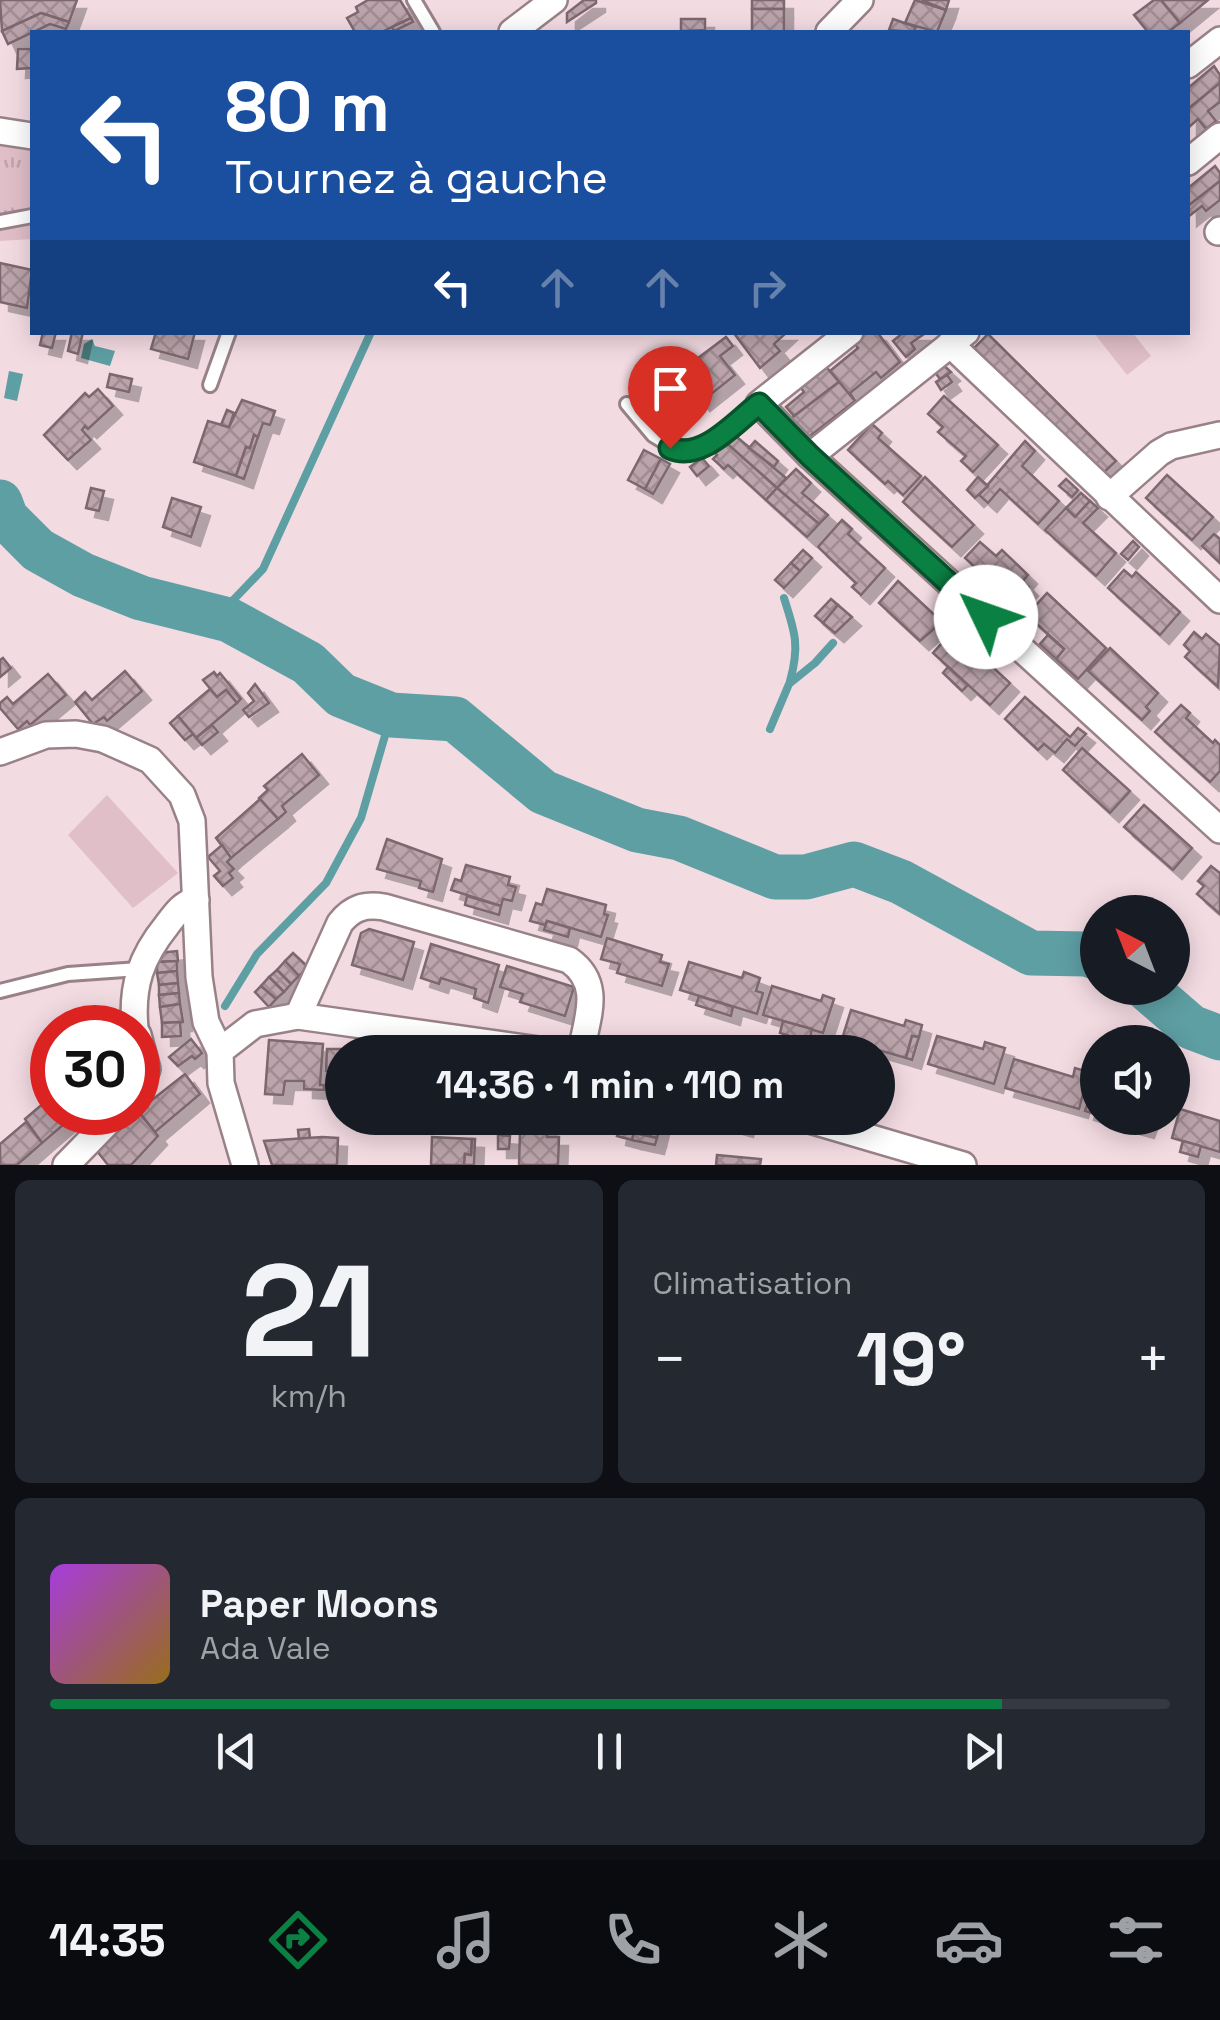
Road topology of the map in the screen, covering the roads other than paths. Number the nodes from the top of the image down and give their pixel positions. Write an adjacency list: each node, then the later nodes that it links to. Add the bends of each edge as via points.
1 (414, 0): 4 (lane)
2 (554, 0): 5 (street)
3 (860, 0): 6 (street)
4 (432, 30)
5 (515, 30)
6 (831, 30)
7 (1220, 40): 8 (street)
8 (1190, 63)
9 (0, 130): 10 (street)
10 (30, 136)
11 (1220, 136): 12 (street)
12 (1190, 160)
13 (30, 216): 14 (lane)
14 (0, 222)
15 (228, 335): 18 (lane)
16 (846, 335): 20 (street)
17 (958, 338): 22 (street); 23 (street)
18 (210, 385)
19 (626, 404): 20 (lane, via 653,435 681,452 700,449)
20 (759, 404): 22 (street)
21 (1220, 435): 23 (street, via 1171,446)
22 (810, 456): 26 (street)
23 (1110, 497): 24 (street)
24 (1220, 600)
25 (0, 752): 27 (street, via 46,734 76,734 150,760 182,795 192,821)
26 (1220, 830)
27 (196, 900): 28 (street, via 182,906); 34 (street, via 206,1022)
28 (139, 969): 29 (lane, via 68,974); 30 (street)
29 (0, 991)
30 (134, 1005)
31 (298, 1016): 32 (street); 33 (street, via 340,924 349,912 375,906 568,960 592,991); 34 (street, via 255,1024)
32 (433, 1035)
33 (584, 1035)
34 (220, 1051): 38 (street, via 221,1083)
35 (95, 1135): 37 (street)
36 (861, 1135): 39 (street)
37 (66, 1165)
38 (244, 1165)
39 (963, 1165)

